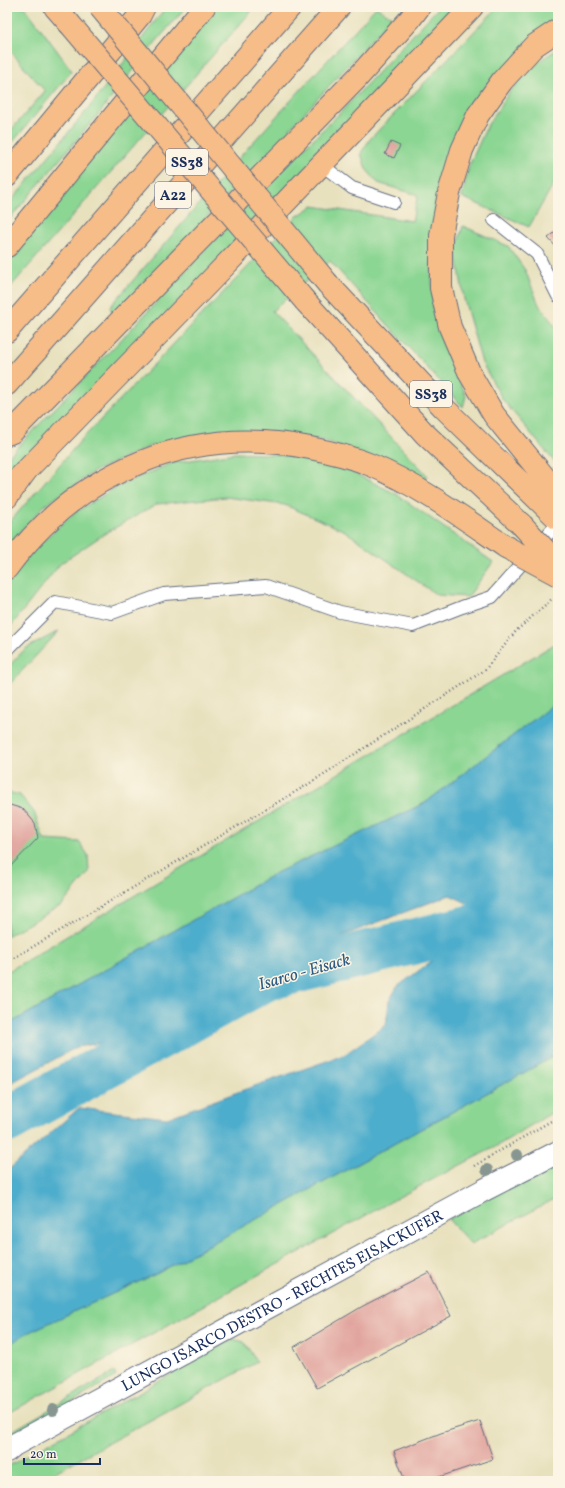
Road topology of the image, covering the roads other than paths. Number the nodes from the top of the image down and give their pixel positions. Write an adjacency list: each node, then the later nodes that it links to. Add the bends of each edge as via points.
1 (100, 7): 21 (main road, SS38, bridge, via 328,284 444,408)
2 (144, 7): 11 (main road)
3 (204, 7): 14 (main road)
4 (290, 7): 16 (main road, A22)
5 (339, 7): 17 (main road, A22)
6 (419, 7): 18 (main road, via 347,88 12,432)
7 (472, 7): 10 (main road)
8 (62, 15): 25 (main road, SS38, bridge, via 305,301 425,434 522,525)
9 (558, 30): 21 (main road, via 534,46 502,81 478,115 462,150 449,193 441,236 441,288 450,327 470,374 494,415)
10 (322, 165): 12 (lane, via 352,188); 19 (main road)
11 (7, 176)
12 (394, 202)
13 (494, 220): 15 (lane, via 536,254)
14 (7, 246)
15 (558, 296)
16 (7, 331)
17 (7, 384)
18 (7, 434)
19 (25, 472): 20 (main road); 22 (main road)
20 (7, 490)
21 (549, 493): 23 (main road, SS38)
22 (7, 497)
23 (558, 519)
24 (558, 523): 28 (lane, via 492,597 413,626 340,612 266,586 164,594 112,613 55,602)
25 (558, 564)
26 (7, 568): 27 (main road, bridge, via 37,532 64,508 94,485 124,469 152,457 183,449 215,443 248,441 302,446 335,453 370,465 430,496 506,547)
27 (558, 575)
28 (7, 650)
29 (558, 1152): 30 (street, LUNGO ISARCO DESTRO - RECHTES EISACKUFER)
30 (7, 1451)

